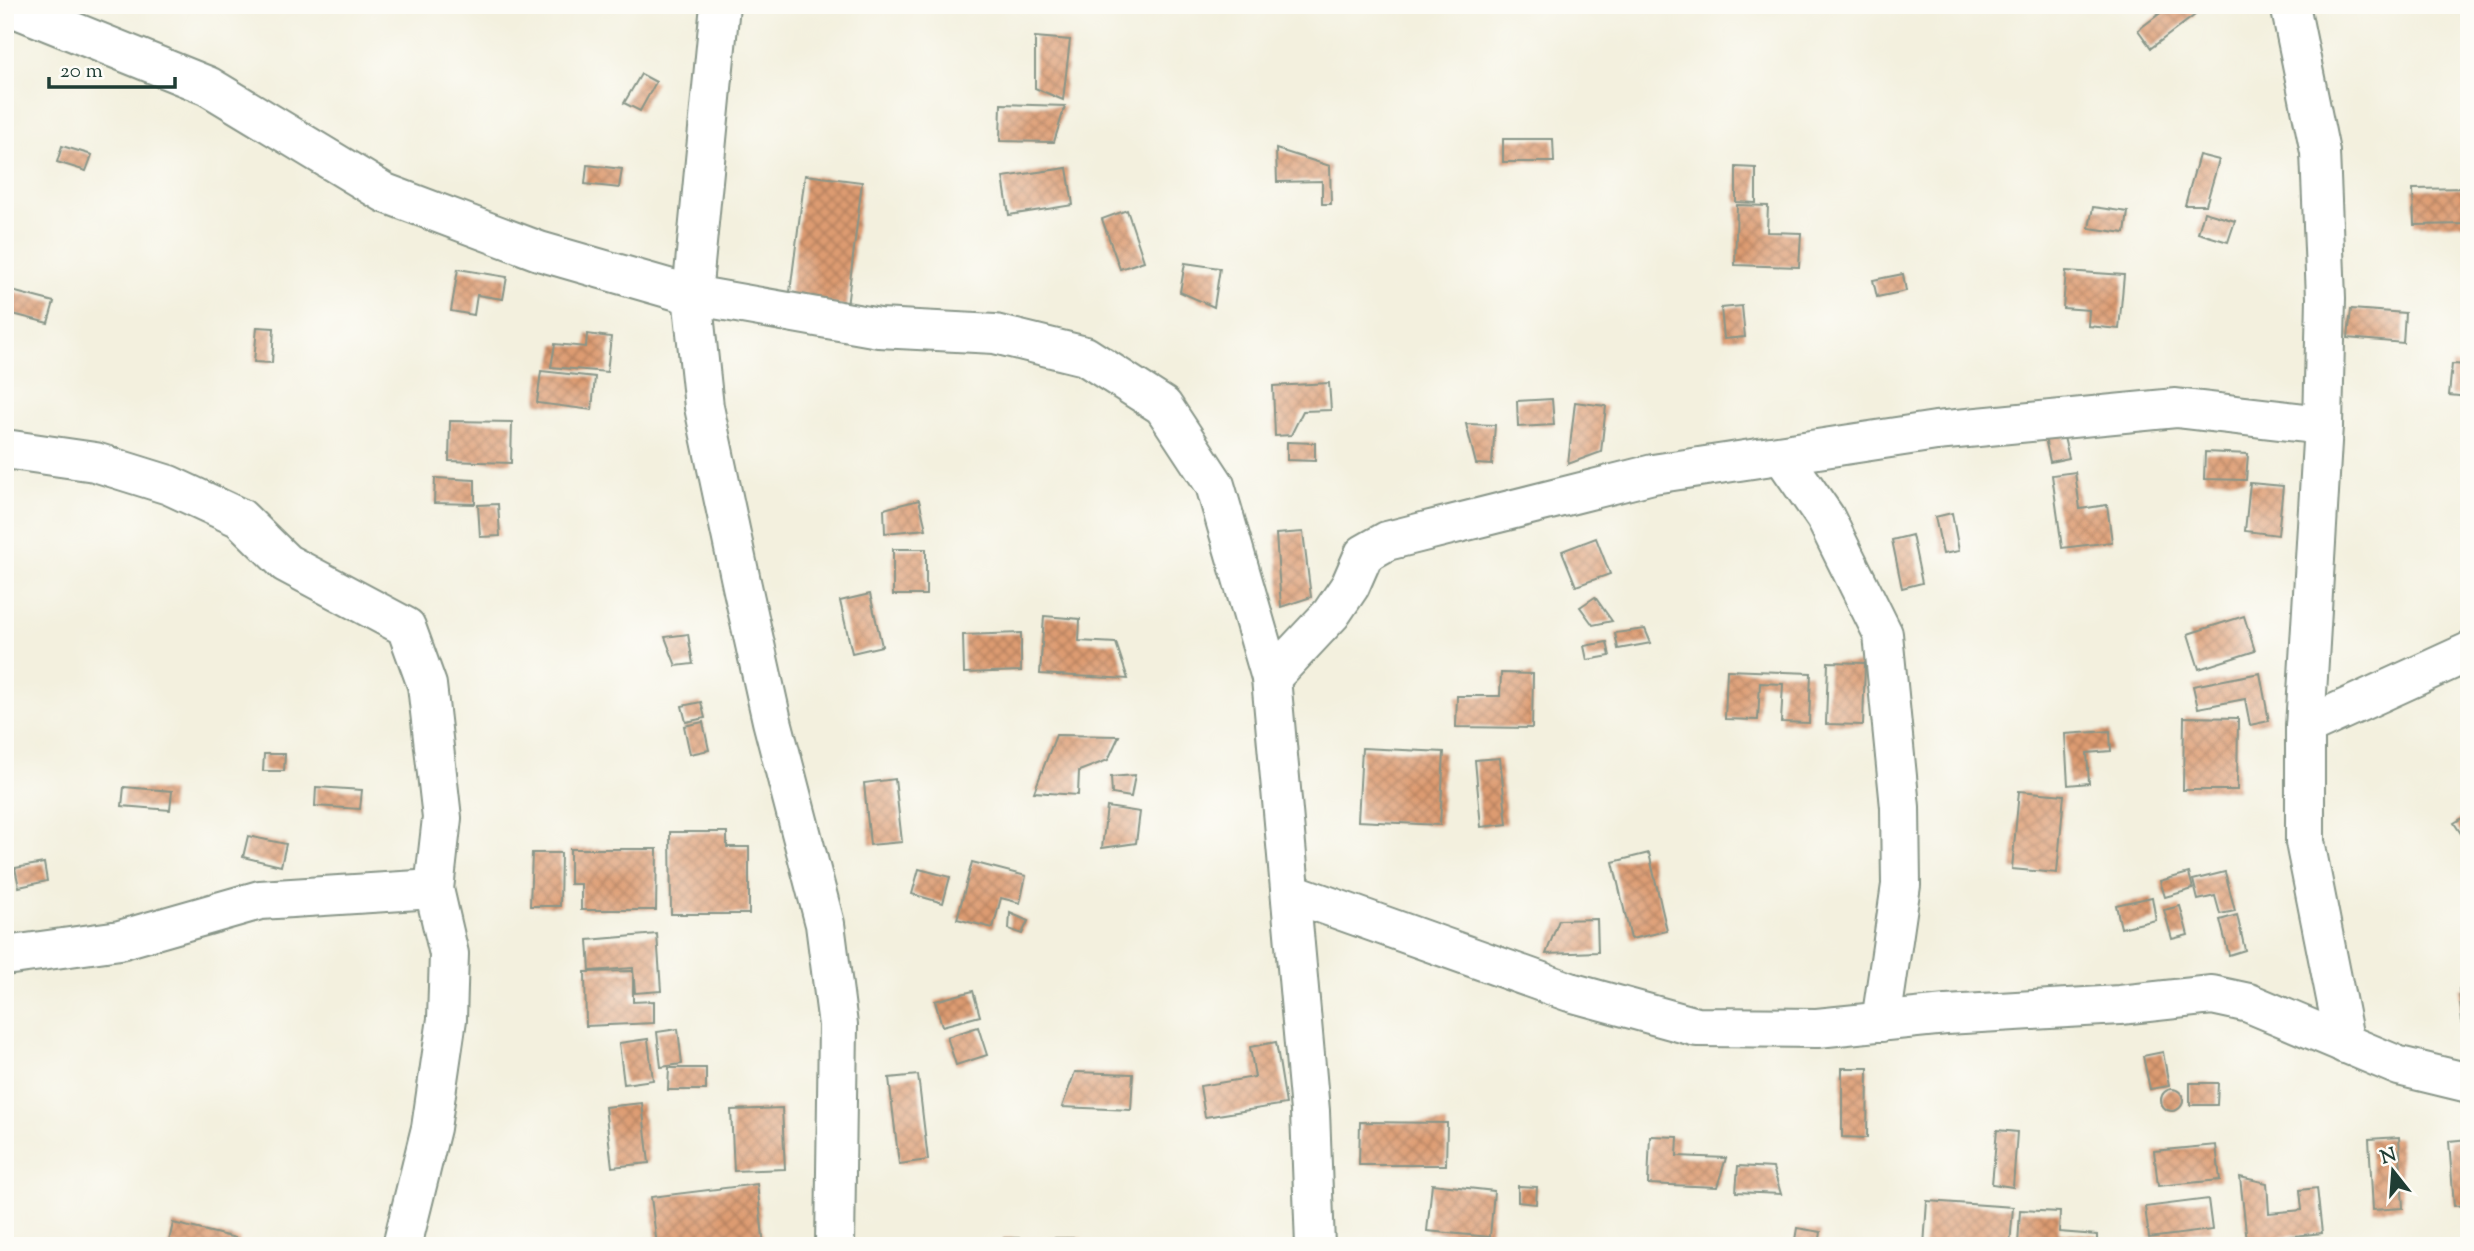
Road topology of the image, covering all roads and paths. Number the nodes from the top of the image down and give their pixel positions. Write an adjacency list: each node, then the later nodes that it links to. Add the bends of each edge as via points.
1 (7, 5): 4 (street, via 208,86 385,193 539,251)
2 (720, 5): 4 (street)
3 (2290, 5): 5 (street, via 2320,152 2326,298)
4 (692, 295): 9 (street, via 879,328 995,334 1085,356 1163,406 1215,485); 18 (street, via 704,407 736,560 825,924 838,1025)
5 (2323, 425): 7 (street, via 2176,408 1936,431); 10 (street)
6 (5, 449): 11 (street, via 95,462 169,485 240,518 286,563 406,627 427,685 442,818)
7 (1782, 456): 9 (street, via 1653,474 1387,541 1364,554 1331,614); 14 (street, via 1825,517 1883,634 1900,807 1901,885)
8 (2469, 652): 10 (street)
9 (1271, 678): 12 (street)
10 (2305, 727): 15 (street, via 2305,842)
11 (434, 889): 13 (street, via 260,900 120,940); 17 (street, via 449,954 447,1018 431,1128)
12 (1292, 893): 14 (street, via 1570,992 1697,1027 1817,1028); 19 (street, via 1310,1111)
13 (5, 956)
14 (1881, 1022): 15 (street, via 2211,995 2249,1003)
15 (2345, 1044): 16 (street, via 2399,1066)
16 (2469, 1083)
17 (402, 1246)
18 (835, 1246)
19 (1315, 1246)

